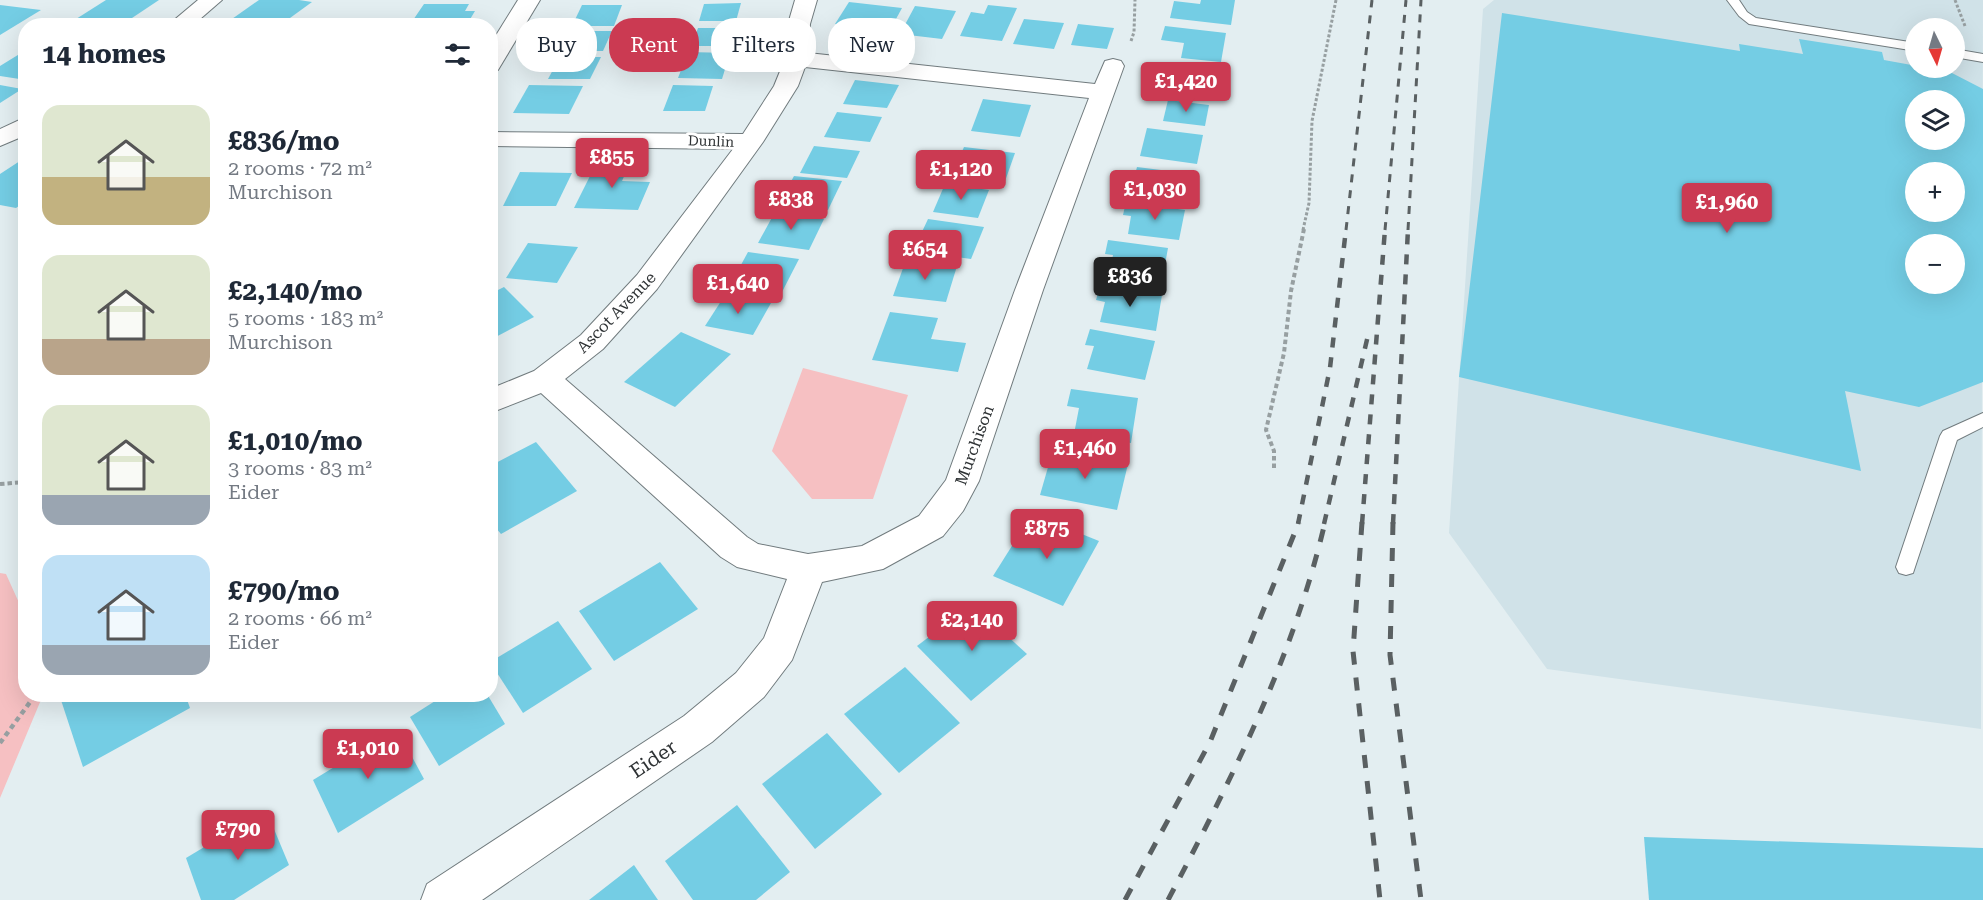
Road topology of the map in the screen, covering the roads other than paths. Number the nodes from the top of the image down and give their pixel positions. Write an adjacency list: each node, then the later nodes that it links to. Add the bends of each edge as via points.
1 (211, 0): 5 (street)
2 (529, 0): 8 (street)
3 (806, 0): 6 (street, Ascot Avenue)
4 (1733, 0): 7 (lane, via 1743,15 1753,21)
5 (188, 18)
6 (802, 18)
7 (1905, 45)
8 (498, 52)
9 (1965, 55): 10 (lane)
10 (1983, 58)
11 (816, 60): 21 (street, Murchison, via 1108,79 962,481 951,501 931,526 870,559)
12 (791, 72): 16 (street, Ascot Avenue)
13 (18, 129): 15 (street)
14 (498, 139): 16 (street, Dunlin)
15 (0, 140)
16 (752, 142): 17 (street, Ascot Avenue, via 647,282 592,342)
17 (545, 379): 18 (street, Ascot Avenue); 21 (street, Murchison, via 734,547 750,557)
18 (498, 399)
19 (1983, 419): 20 (lane, via 1949,436)
20 (1906, 567)
21 (808, 569): 22 (street, Eider, via 778,648 750,685 698,729)
22 (443, 900)

